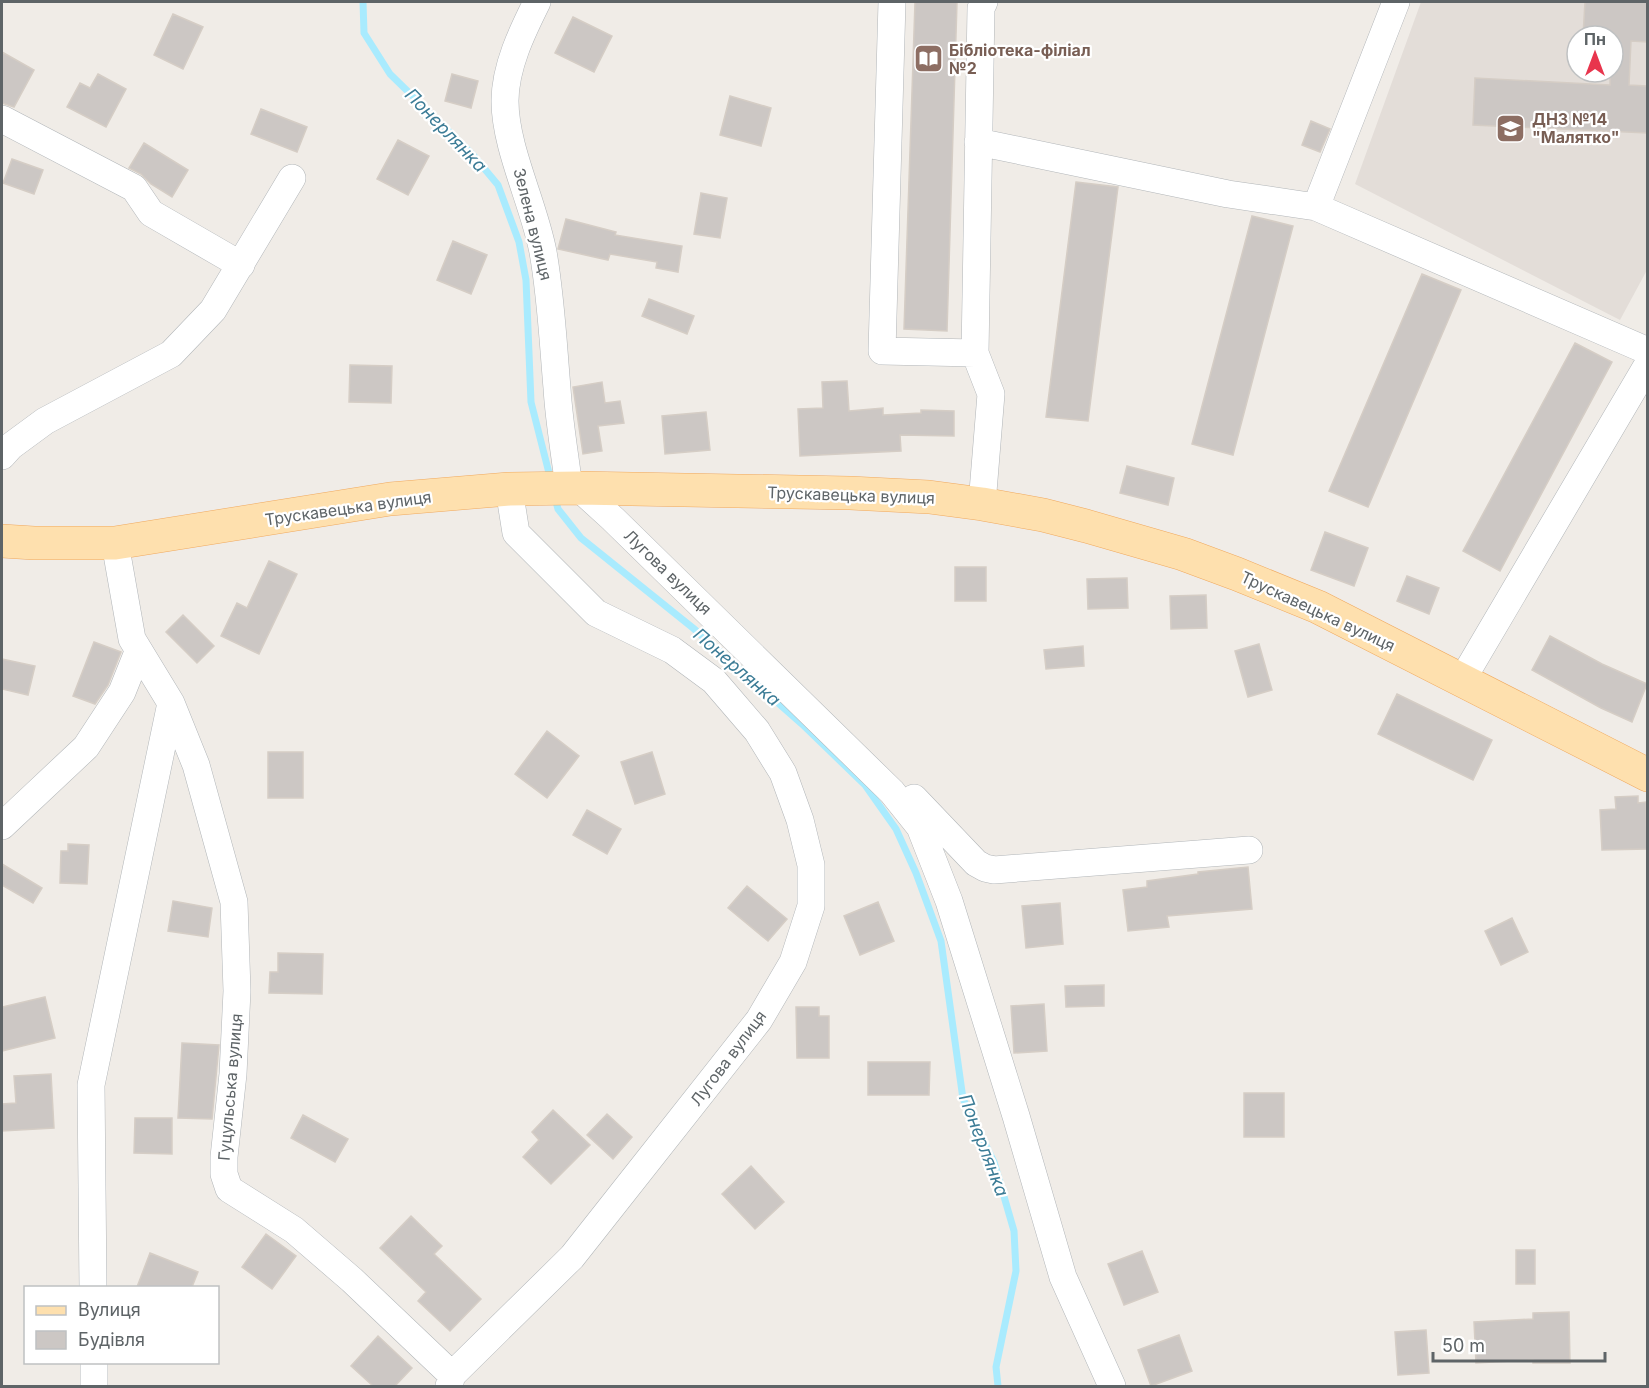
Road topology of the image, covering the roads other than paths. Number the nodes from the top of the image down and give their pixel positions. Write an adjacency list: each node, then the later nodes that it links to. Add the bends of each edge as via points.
1 (537, 2): 13 (street, Зелена вулиця, via 511,64 505,101 508,132 544,259 550,298 557,391)
2 (892, 2): 11 (street, via 882,351)
3 (984, 2): 6 (street)
4 (1396, 2): 8 (street)
5 (2, 119): 9 (street, via 134,188 151,213)
6 (978, 142): 8 (street, via 1228,194); 11 (street)
7 (292, 178): 9 (street)
8 (1316, 207): 10 (street)
9 (241, 265): 12 (street, via 213,310 171,354 45,421)
10 (1647, 352): 18 (street)
11 (975, 353): 14 (street, via 991,394)
12 (2, 456)
13 (551, 489): 14 (main road, Трускавецька вулиця, via 850,493); 16 (main road, Трускавецька вулиця, via 390,499); 21 (street, Лугова вулиця, via 622,527); 26 (street, Лугова вулиця, via 516,533 596,613 672,650 714,681 757,731 783,773 800,820 811,865 812,906 794,962 759,1020 572,1257)
14 (982, 504): 18 (main road, Трускавецька вулиця, via 1043,515 1183,554 1318,607)
15 (2, 541): 16 (main road, Трускавецька вулиця)
16 (115, 543): 17 (street, Гуцульська вулиця, via 132,639)
17 (138, 652): 19 (street, Гуцульська вулиця); 22 (street, via 122,692 86,747)
18 (1462, 680): 20 (main road, Трускавецька вулиця)
19 (171, 703): 24 (street, via 90,1085); 26 (street, Гуцульська вулиця, via 196,765 234,902 237,991 224,1157 224,1174 230,1189 294,1230 352,1280)
20 (1647, 775)
21 (892, 792): 23 (street, via 914,798 975,863 994,870); 28 (street, Лугова вулиця, via 920,827 949,902 1063,1277)
22 (2, 826)
23 (1249, 850)
24 (93, 1286)
25 (94, 1364): 27 (street)
26 (450, 1381)
27 (94, 1386)
28 (1112, 1386)

